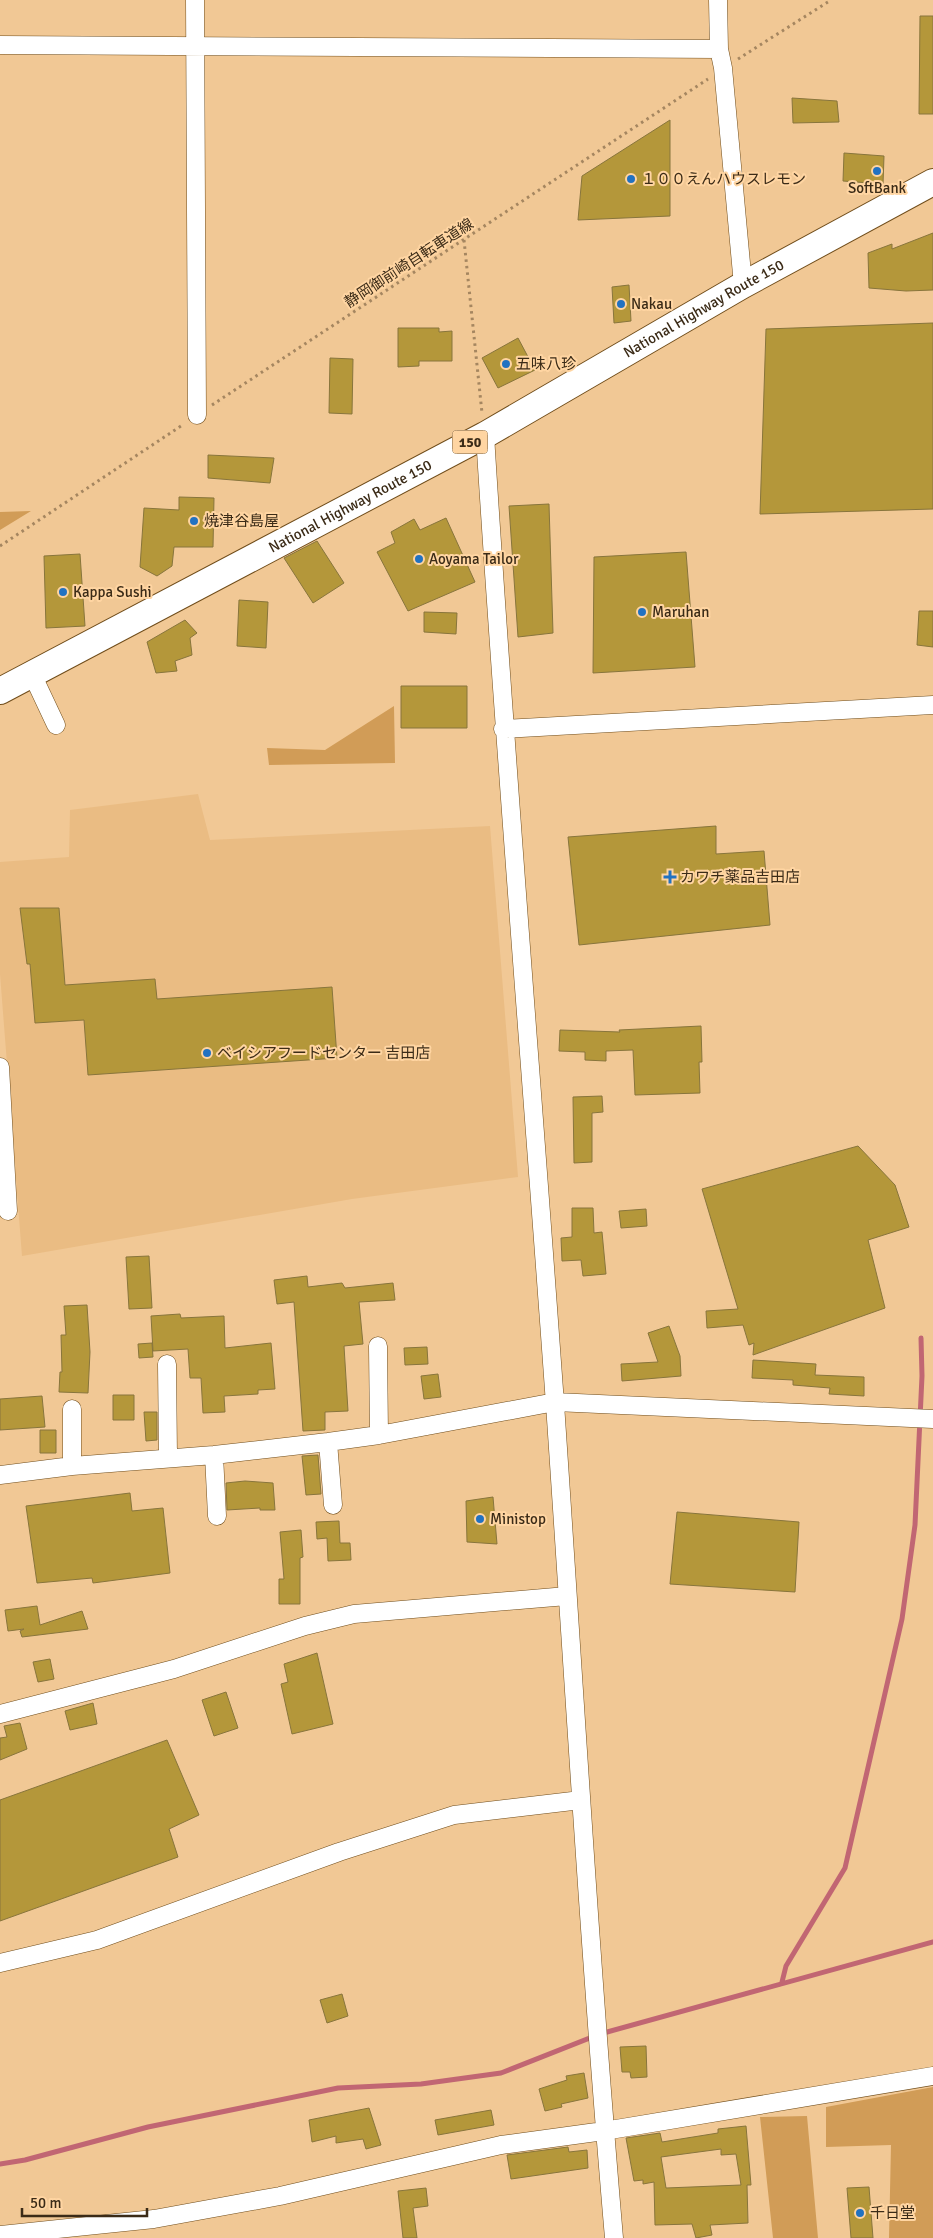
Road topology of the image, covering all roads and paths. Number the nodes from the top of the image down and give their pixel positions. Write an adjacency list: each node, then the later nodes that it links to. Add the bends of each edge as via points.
1 (195, 0): 5 (street)
2 (718, 0): 6 (street)
3 (831, 0): 7 (path, 静岡御前崎自転車道線)
4 (0, 45): 5 (street)
5 (195, 47): 6 (street); 11 (street)
6 (718, 49): 7 (street)
7 (723, 68): 9 (path, 静岡御前崎自転車道線, via 681,99); 10 (street)
8 (933, 182): 10 (highway, National Highway Route 150 / 150)
9 (464, 240): 11 (path, 静岡御前崎自転車道線); 12 (path)
10 (743, 285): 12 (highway, National Highway Route 150 / 150)
11 (197, 415): 13 (path, 静岡御前崎自転車道線)
12 (484, 435): 14 (highway, National Highway Route 150 / 150); 18 (street)
13 (0, 546)
14 (32, 674): 15 (highway, National Highway Route 150 / 150); 17 (street)
15 (0, 691)
16 (933, 705): 18 (street)
17 (56, 725)
18 (504, 729): 23 (street)
19 (0, 1067): 20 (street)
20 (8, 1211)
21 (378, 1346): 26 (street)
22 (167, 1364): 29 (street)
23 (555, 1402): 25 (street); 26 (street); 34 (street)
24 (72, 1409): 30 (street)
25 (933, 1419)
26 (379, 1435): 27 (street)
27 (328, 1442): 28 (street); 32 (street)
28 (214, 1455): 29 (street); 33 (street)
29 (168, 1458): 30 (street)
30 (72, 1466): 31 (street)
31 (0, 1475)
32 (334, 1505)
33 (218, 1516)
34 (567, 1596): 35 (street, via 354,1614 305,1626 174,1669); 36 (street)
35 (0, 1714)
36 (581, 1800): 37 (street, via 454,1815 339,1852 97,1940); 39 (street)
37 (0, 1963)
38 (933, 2076): 39 (street)
39 (604, 2130): 40 (street, via 501,2145 280,2196 154,2219); 41 (street)
40 (0, 2235)
41 (614, 2238)

